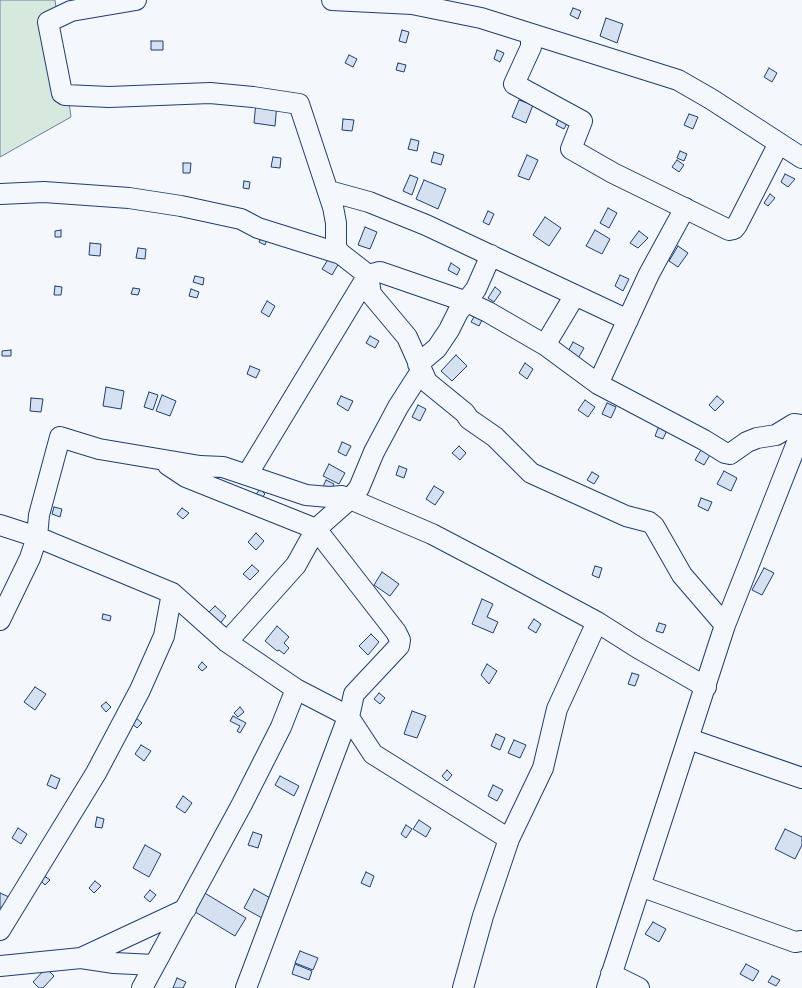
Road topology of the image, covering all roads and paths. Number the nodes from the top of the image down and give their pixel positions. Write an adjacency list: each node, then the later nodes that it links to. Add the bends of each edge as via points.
1 (136, 0): 6 (street, via 71,11 48,22 62,92 65,95 210,93 295,103 301,108)
2 (332, 0): 3 (street, via 412,4 480,18)
3 (531, 34): 4 (street, via 678,80); 8 (street, via 531,47 514,84 582,121 572,149 613,173)
4 (779, 144): 5 (street); 8 (street, via 734,229 730,230)
5 (802, 158)
6 (329, 191): 9 (street, via 336,223 336,248); 10 (street, via 368,202 414,220)
7 (0, 194): 9 (street, via 44,192 129,198 181,206 241,219 258,228)
8 (685, 208): 14 (street)
9 (341, 254): 11 (street)
10 (491, 255): 12 (street); 13 (street, via 476,289)
11 (368, 275): 13 (street, via 385,273); 16 (street, via 371,294 407,337); 21 (street)
12 (575, 295): 14 (street); 15 (street)
13 (467, 302): 15 (street); 16 (street, via 458,312 438,348)
14 (628, 320): 17 (street)
15 (545, 345): 17 (street)
16 (420, 368): 22 (street, via 374,452 359,488); 29 (street, via 427,382 469,419 495,437 527,471 654,526 682,575)
17 (598, 384): 18 (street, via 730,454 747,442 776,435 794,424)
18 (802, 425)
19 (802, 430): 29 (street)
20 (160, 459): 21 (street, via 200,466 217,466); 24 (street, via 186,477); 25 (street, via 99,449 60,437 39,515)
21 (246, 475): 22 (street, via 306,495 342,496)
22 (350, 499): 24 (street); 28 (street, via 432,534)
23 (0, 525): 25 (street)
24 (316, 530): 30 (street, via 296,565); 33 (street, via 400,640 399,646 354,694)
25 (37, 536): 26 (street); 27 (street, via 21,580)
26 (172, 593): 30 (street); 39 (street, via 164,636 140,690 96,773)
27 (0, 620)
28 (597, 622): 31 (street); 36 (street, via 557,709 543,768)
29 (725, 625): 31 (street)
30 (227, 642): 32 (street)
31 (706, 687): 34 (street)
32 (296, 689): 33 (street); 38 (street, via 281,727)
33 (348, 716): 36 (street, via 373,754); 46 (street)
34 (689, 739): 35 (street); 37 (street)
35 (802, 778)
36 (509, 839): 47 (street, via 483,916)
37 (640, 886): 40 (street, via 795,942); 44 (street)
38 (186, 909): 41 (street); 42 (street)
39 (0, 930)
40 (802, 941)
41 (81, 958): 42 (street, via 114,964); 43 (street)
42 (154, 965): 45 (street)
43 (0, 966)
44 (609, 981): 48 (street)
45 (142, 988)
46 (246, 988)
47 (463, 988)
48 (639, 988)

